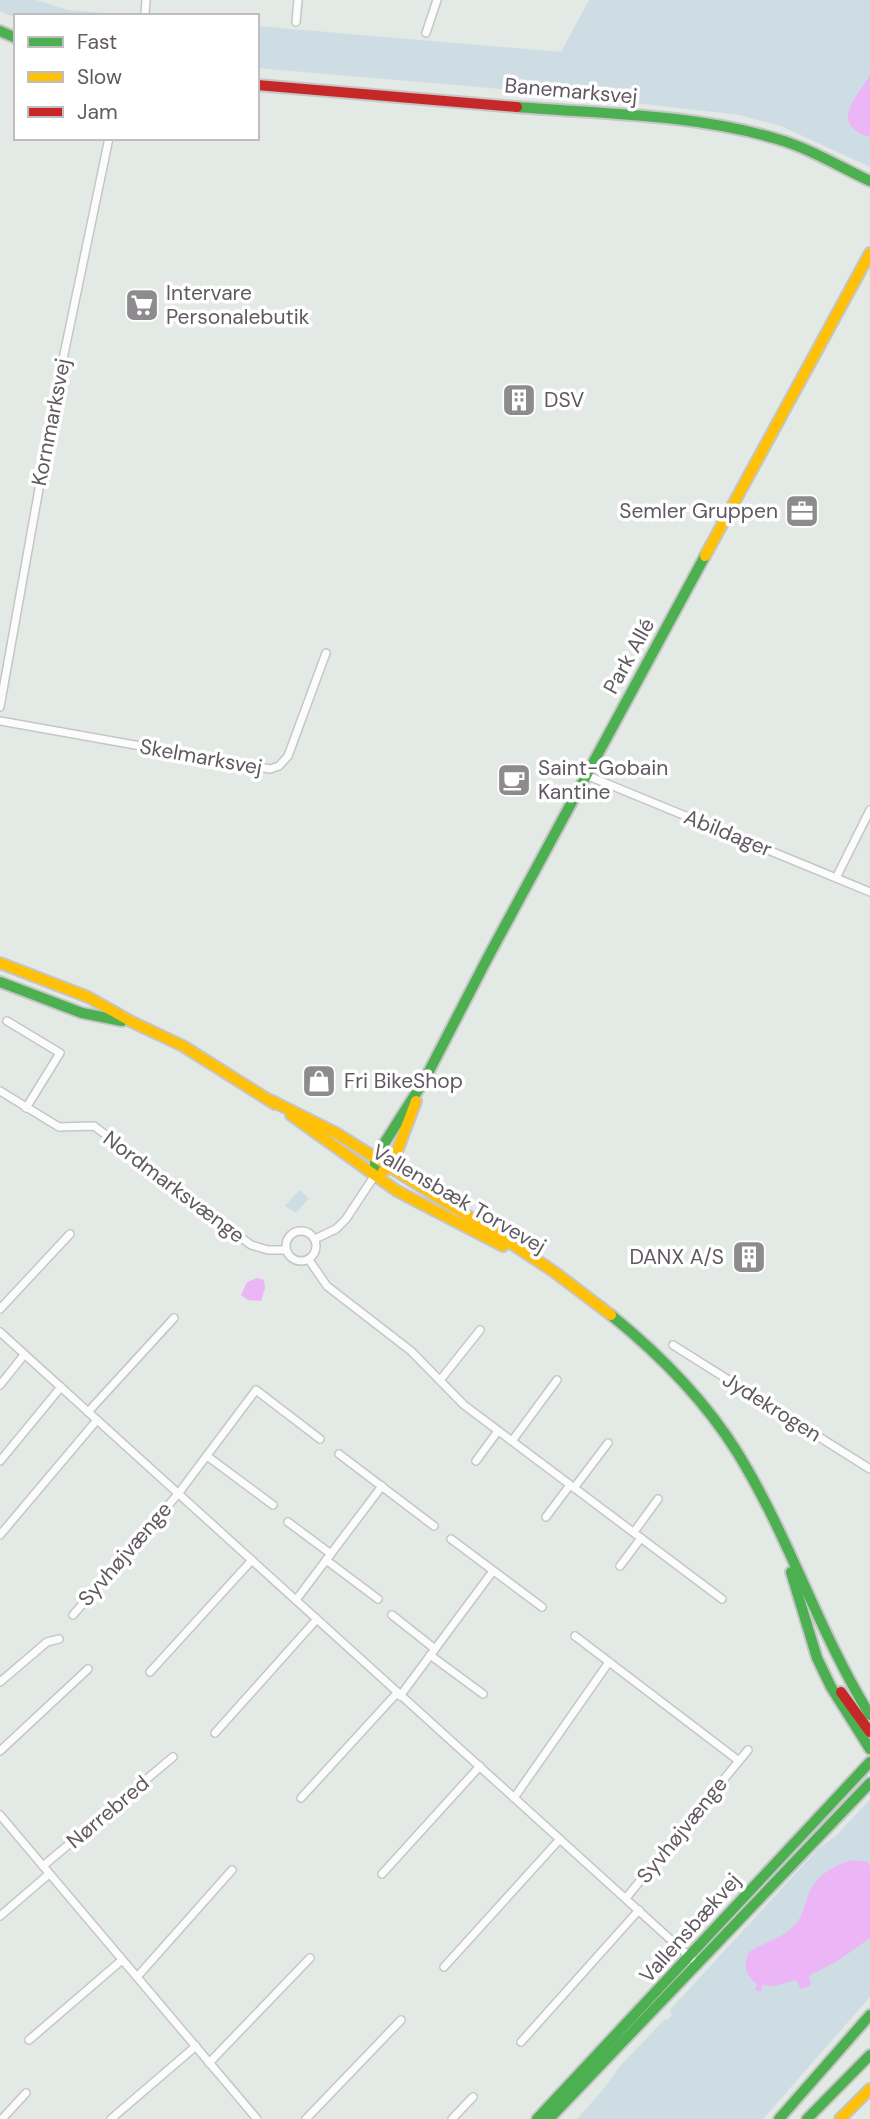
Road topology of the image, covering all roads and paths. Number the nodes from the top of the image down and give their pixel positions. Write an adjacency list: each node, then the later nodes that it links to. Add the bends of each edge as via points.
1 (146, 0): 4 (street)
2 (298, 0): 5 (street)
3 (438, 0): 6 (street)
4 (145, 13)
5 (296, 22)
6 (426, 33)
7 (259, 85): 9 (main road, Banemarksvej, via 701,122 781,140)
8 (109, 140): 12 (street, Kornmarksvej, via 55,400)
9 (870, 181)
10 (870, 253): 14 (main road, Park Allé)
11 (326, 653): 13 (street, Skelmarksvej, via 288,756 270,769)
12 (0, 707)
13 (0, 721)
14 (586, 775): 16 (street, Abildager); 22 (main road, Park Allé)
15 (870, 810): 16 (street)
16 (836, 878): 17 (street, Abildager)
17 (870, 891)
18 (0, 963): 21 (main road, Vallensbæk Torvevej, via 82,994)
19 (0, 982): 21 (main road, Vallensbæk Torvevej, via 82,1013)
20 (7, 1021): 25 (street, via 60,1053)
21 (132, 1023): 24 (main road, Vallensbæk Torvevej, via 183,1046)
22 (425, 1079): 26 (main road, Park Allé); 27 (main road, Park Allé)
23 (0, 1091): 25 (street, Nordmarksvænge)
24 (270, 1100): 26 (main road, Vallensbæk Torvevej); 28 (main road, Vallensbæk Torvevej)
25 (26, 1108): 31 (street, Nordmarksvænge, via 59,1127 94,1126 251,1245)
26 (375, 1158): 27 (main road, Vallensbæk Torvevej); 28 (main road)
27 (389, 1168): 28 (main road); 33 (main road, Vallensbæk Torvevej)
28 (375, 1175): 30 (street, via 346,1219); 33 (main road, Vallensbæk Torvevej)
29 (70, 1234): 34 (street)
30 (315, 1239): 31 (street, via 296,1232 287,1239); 32 (street, via 316,1248)
31 (286, 1250): 32 (street, via 297,1261)
32 (309, 1259): 40 (street, via 327,1286)
33 (564, 1280): 65 (main road, Vallensbæk Torvevej, via 637,1336 693,1393 739,1457)
34 (0, 1309)
35 (174, 1318): 44 (street)
36 (480, 1329): 40 (street)
37 (0, 1332): 39 (street, Syvhøjvænge)
38 (673, 1345): 54 (street, Jydekrogen)
39 (24, 1355): 42 (street); 43 (street, Syvhøjvænge)
40 (441, 1380): 46 (street)
41 (557, 1380): 48 (street)
42 (0, 1385)
43 (61, 1387): 44 (street, Syvhøjvænge); 52 (street)
44 (88, 1412): 45 (street, Syvhøjvænge)
45 (97, 1420): 57 (street, Syvhøjvænge); 64 (street)
46 (498, 1431): 48 (street); 53 (street)
47 (320, 1439): 51 (street, Syvhøjvænge, via 256,1390)
48 (512, 1441): 56 (street)
49 (608, 1443): 56 (street)
50 (339, 1454): 55 (street)
51 (207, 1455): 57 (street, Syvhøjvænge); 59 (street)
52 (0, 1461)
53 (475, 1461)
54 (870, 1469)
55 (382, 1486): 62 (street); 68 (street)
56 (572, 1486): 60 (street); 63 (street)
57 (178, 1494): 69 (street, Syvhøjvænge); 76 (street, Syvhøjvænge)
58 (659, 1499): 63 (street)
59 (273, 1504)
60 (546, 1517)
61 (288, 1522): 68 (street)
62 (434, 1526)
63 (634, 1532): 66 (street)
64 (0, 1535)
65 (781, 1535): 82 (main road, Vallensbæk Torvevej); 89 (main road, Vallensbæk Torvevej, via 846,1675)
66 (641, 1538): 70 (street); 73 (street)
67 (451, 1539): 71 (street)
68 (328, 1557): 72 (street); 74 (street)
69 (251, 1560): 74 (street, Syvhøjvænge); 85 (street)
70 (620, 1566)
71 (494, 1571): 75 (street); 81 (street)
72 (378, 1599)
73 (722, 1599)
74 (296, 1600): 78 (street, Syvhøjvænge)
75 (542, 1607)
76 (73, 1615)
77 (392, 1615): 81 (street)
78 (317, 1619): 87 (street, Syvhøjvænge); 91 (street)
79 (575, 1636): 83 (street, Syvhøjvænge)
80 (59, 1639): 86 (street, via 47,1642)
81 (433, 1652): 87 (street); 88 (street)
82 (817, 1658): 90 (main road); 92 (main road, Vallensbæk Torvevej)
83 (609, 1662): 96 (street, Syvhøjvænge); 101 (street)
84 (88, 1669): 94 (street)
85 (150, 1672)
86 (0, 1682)
87 (398, 1694): 98 (street, Syvhøjvænge); 100 (street)
88 (483, 1694)
89 (870, 1715)
90 (870, 1732)
91 (215, 1733)
92 (870, 1749)
93 (748, 1750): 96 (street, Syvhøjvænge)
94 (0, 1751)
95 (173, 1757): 104 (street, Nørrebred)
96 (739, 1761): 108 (street, Syvhøjvænge)
97 (870, 1762): 113 (main road, Vallensbækvej)
98 (480, 1766): 101 (street, Syvhøjvænge); 107 (street)
99 (870, 1783): 113 (main road, Vallensbækvej)
100 (300, 1798)
101 (514, 1798): 103 (street, Syvhøjvænge)
102 (0, 1815): 104 (street)
103 (560, 1839): 108 (street, Syvhøjvænge); 114 (street)
104 (43, 1866): 106 (street)
105 (232, 1870): 115 (street)
106 (49, 1874): 110 (street); 112 (street)
107 (382, 1874)
108 (626, 1898): 109 (street, Syvhøjvænge)
109 (639, 1910): 113 (street, Syvhøjvænge); 119 (street, Syvhøjvænge)
110 (0, 1916)
111 (310, 1958): 122 (street)
112 (122, 1960): 115 (street); 118 (street)
113 (693, 1960): 131 (main road, Vallensbækvej, via 622,2027); 132 (main road, Vallensbækvej)
114 (444, 1968)
115 (137, 1977): 120 (street)
116 (870, 2015): 133 (main road)
117 (401, 2020): 129 (street)
118 (29, 2040)
119 (521, 2042)
120 (195, 2046): 122 (street); 127 (street)
121 (870, 2055): 134 (main road)
122 (209, 2063): 128 (street)
123 (870, 2089): 135 (main road)
124 (26, 2093): 126 (street)
125 (473, 2097): 130 (street)
126 (2, 2119)
127 (111, 2119)
128 (257, 2119)
129 (306, 2119)
130 (452, 2119)
131 (537, 2119)
132 (549, 2119)
133 (779, 2119)
134 (807, 2119)
135 (840, 2119)

